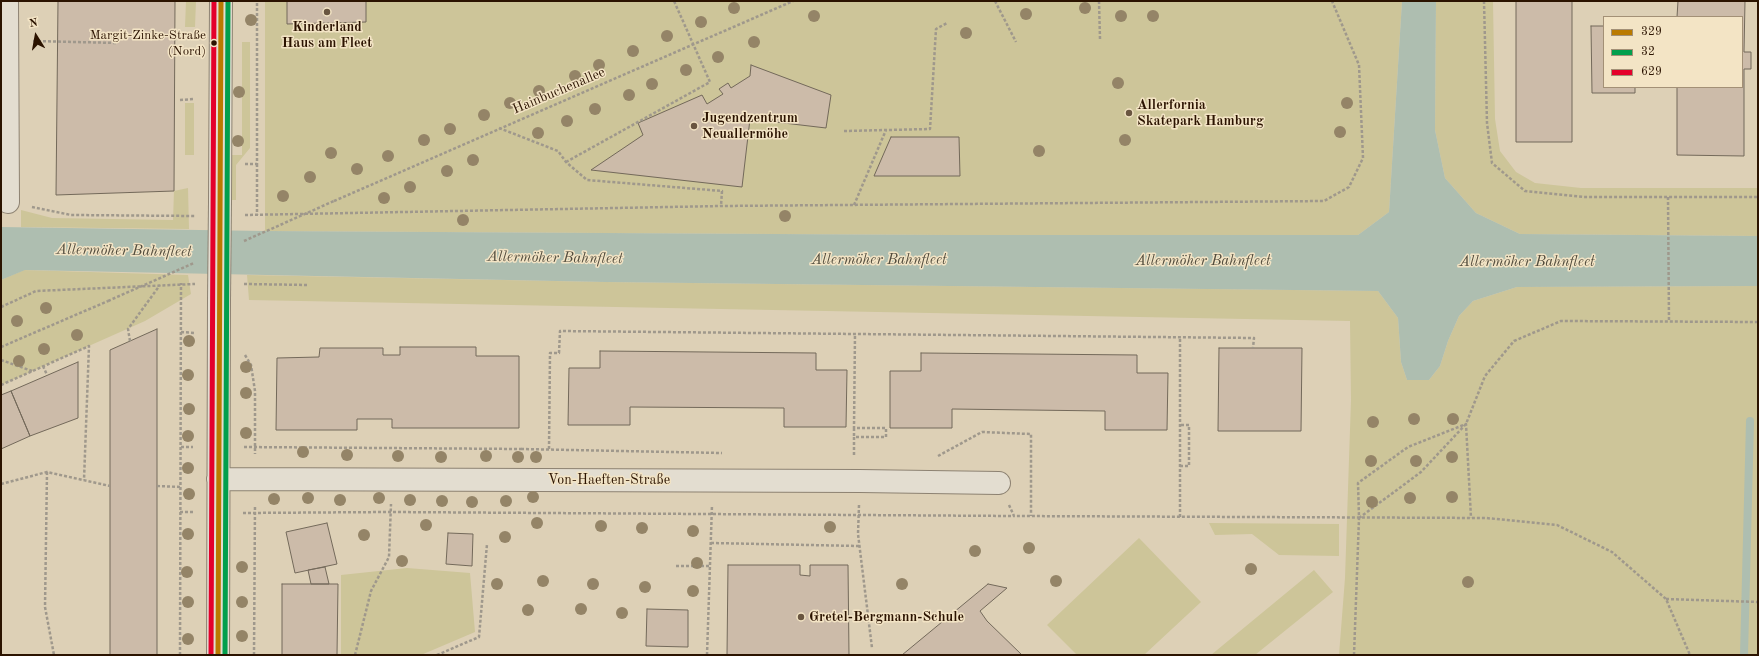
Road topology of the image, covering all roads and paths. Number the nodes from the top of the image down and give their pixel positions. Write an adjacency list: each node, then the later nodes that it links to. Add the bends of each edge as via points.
1 (220, 1): 53 (street, bridge)
2 (257, 1): 23 (path)
3 (674, 1): 15 (path)
4 (793, 1): 15 (path, Hainbuchenallee)
5 (995, 1): 13 (path)
6 (1099, 1): 11 (path)
7 (1332, 1): 28 (path, via 1359,65 1364,158 1349,187 1324,201)
8 (1484, 1): 24 (path, via 1487,123 1492,163 1525,192 1584,197)
9 (5, 14): 27 (street)
10 (947, 23): 19 (path, via 936,29 930,130)
11 (1100, 39)
12 (43, 42): 14 (path)
13 (1016, 42)
14 (118, 43)
15 (693, 44): 18 (path, Hainbuchenallee); 21 (path, via 710,82)
16 (194, 99): 17 (path)
17 (180, 100)
18 (499, 128): 21 (path, via 558,151); 26 (path, Hainbuchenallee)
19 (886, 130): 20 (path); 28 (path)
20 (844, 131)
21 (566, 162): 29 (path, via 587,180 722,190)
22 (242, 164): 23 (path)
23 (257, 164): 31 (path)
24 (1668, 197): 25 (path); 36 (path)
25 (1758, 197)
26 (334, 201)
27 (8, 202): 32 (path, via 71,215)
28 (854, 205): 29 (path)
29 (721, 206): 31 (path)
30 (242, 215): 31 (path)
31 (257, 215)
32 (204, 216)
33 (181, 283): 52 (path)
34 (108, 301): 41 (path)
35 (1, 308): 40 (path, via 36,291 161,284 128,329)
36 (1668, 322): 37 (path); 48 (path, via 1561,321 1514,341 1485,376)
37 (1758, 322)
38 (855, 334): 39 (path); 50 (path); 54 (path, via 560,331 559,353 550,353)
39 (1180, 337): 42 (path, via 1254,338); 49 (path)
40 (130, 341)
41 (1, 347)
42 (1254, 348)
43 (1, 360): 45 (path)
44 (43, 366): 45 (path); 46 (path); 60 (path, via 88,346)
45 (33, 371): 47 (path)
46 (47, 375)
47 (1, 385)
48 (1466, 424): 76 (path, via 1422,472); 76 (path, via 1408,447 1358,483); 77 (path)
49 (1181, 425): 56 (path); 56 (path, via 1189,425 1189,466)
50 (854, 428): 51 (path); 51 (path, via 886,428 886,437)
51 (854, 437): 55 (path)
52 (181, 447): 53 (path); 68 (path)
53 (218, 447): 58 (street); 61 (path, via 521,449)
54 (549, 449)
55 (854, 456)
56 (1180, 466): 75 (path)
57 (47, 472): 60 (path); 65 (path); 86 (path, via 45,607)
58 (218, 479): 59 (street, Von-Haeften-Straße); 71 (street)
59 (392, 479): 61 (street, Von-Haeften-Straße); 70 (path)
60 (84, 480): 66 (path)
61 (521, 480): 62 (street, Von-Haeften-Straße)
62 (714, 480): 63 (street, Von-Haeften-Straße); 72 (path)
63 (860, 481): 64 (street, Von-Haeften-Straße); 73 (path)
64 (999, 483): 74 (path)
65 (1, 484)
66 (110, 486)
67 (157, 486): 68 (path)
68 (181, 487): 69 (path)
69 (180, 512): 71 (path); 87 (path)
70 (390, 512): 71 (path); 72 (path); 89 (path, via 389,556 371,591)
71 (218, 513): 88 (street)
72 (712, 514): 73 (path); 78 (path)
73 (858, 516): 74 (path); 80 (path)
74 (1014, 516): 75 (path)
75 (1180, 517): 76 (path)
76 (1359, 518): 77 (path); 92 (path)
77 (1471, 518): 83 (path, via 1557,525 1612,552)
78 (711, 543): 80 (path); 82 (path)
79 (487, 544): 90 (path, via 479,637)
80 (859, 546): 85 (path)
81 (676, 566): 82 (path)
82 (710, 566): 91 (path)
83 (1666, 599): 84 (path); 93 (path)
84 (1758, 602)
85 (872, 648)
86 (54, 655)
87 (180, 655)
88 (218, 655)
89 (355, 655)
90 (437, 655)
91 (707, 655)
92 (1354, 655)
93 (1690, 655)

